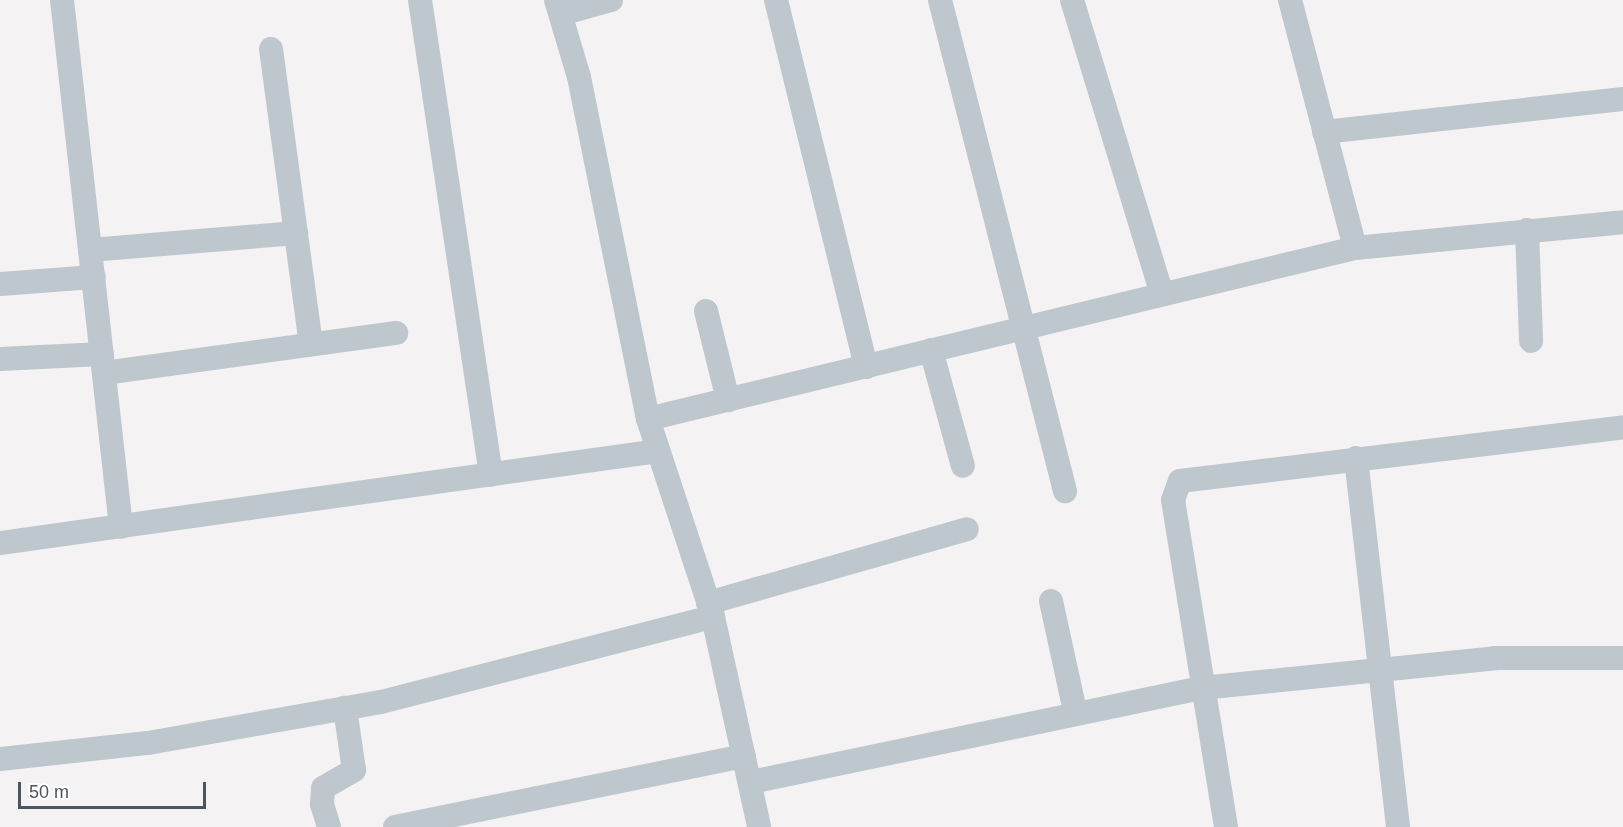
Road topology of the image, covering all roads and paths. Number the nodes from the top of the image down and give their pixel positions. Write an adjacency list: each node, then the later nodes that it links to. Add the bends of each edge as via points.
1 (62, 0): 16 (street)
2 (420, 0): 35 (street)
3 (611, 0): 8 (street)
4 (776, 0): 28 (street)
5 (940, 0): 21 (street)
6 (1072, 0): 19 (street)
7 (1290, 0): 11 (street)
8 (558, 7): 30 (street, via 579,77)
9 (271, 49): 14 (street)
10 (1623, 99): 11 (street)
11 (1324, 132): 15 (street)
12 (1623, 222): 13 (street)
13 (1527, 230): 15 (street); 23 (street)
14 (296, 233): 16 (street); 24 (street)
15 (1355, 248): 19 (street)
16 (90, 250): 17 (street)
17 (94, 277): 18 (street); 27 (street)
18 (0, 284)
19 (1161, 291): 21 (street)
20 (706, 311): 29 (street)
21 (1022, 329): 25 (street); 36 (street)
22 (396, 333): 24 (street)
23 (1531, 341)
24 (311, 344): 27 (street)
25 (932, 350): 28 (street); 34 (street)
26 (0, 359): 27 (street)
27 (103, 363): 37 (street)
28 (866, 367): 29 (street)
29 (728, 400): 30 (street)
30 (648, 419): 32 (street)
31 (1623, 427): 33 (street)
32 (658, 451): 35 (street); 41 (street)
33 (1356, 458): 43 (street); 44 (street, via 1191,478 1173,489)
34 (963, 466)
35 (491, 475): 37 (street)
36 (1065, 490)
37 (122, 527): 39 (street)
38 (967, 529): 41 (street)
39 (0, 543)
40 (1052, 601): 46 (street)
41 (710, 610): 45 (street); 47 (street)
42 (1623, 658): 43 (street, via 1495,658)
43 (1379, 667): 44 (street); 55 (street)
44 (1202, 688): 46 (street); 54 (street)
45 (345, 708): 48 (street, via 148,743); 51 (street, via 354,770 323,788 322,804)
46 (1075, 711): 49 (street)
47 (744, 756): 49 (street); 50 (street)
48 (0, 759)
49 (751, 782): 53 (street)
50 (440, 822): 52 (street)
51 (329, 827)
52 (395, 827)
53 (759, 827)
54 (1226, 827)
55 (1398, 827)

